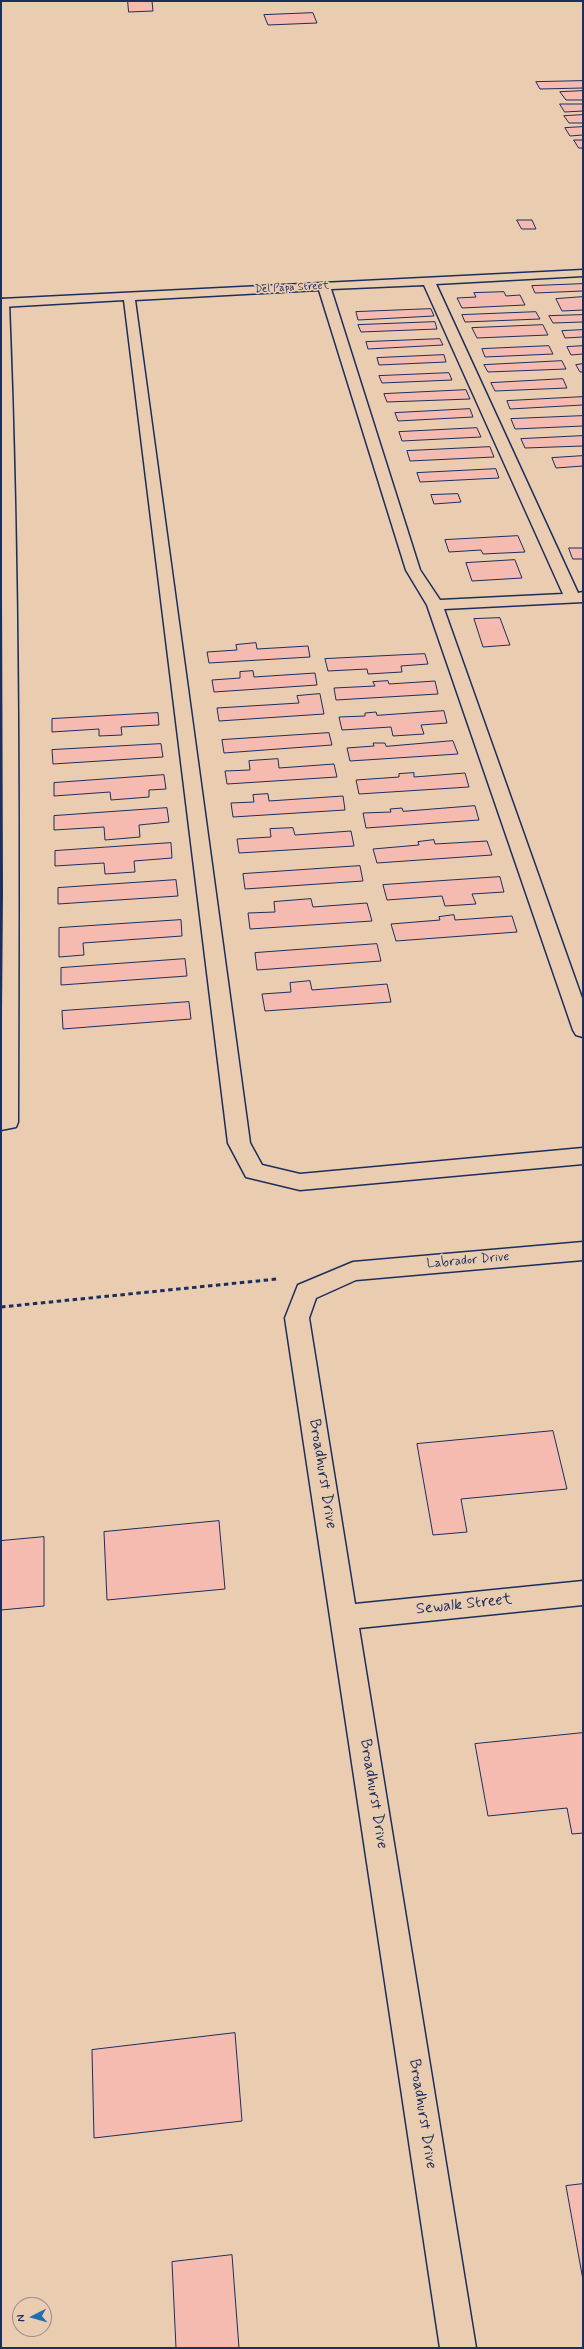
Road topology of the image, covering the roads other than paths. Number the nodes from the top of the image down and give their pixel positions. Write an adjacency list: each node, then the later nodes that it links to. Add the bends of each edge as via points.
1 (583, 273): 2 (street, Del Papa Street)
2 (428, 280): 3 (street, Del Papa Street); 9 (street)
3 (324, 286): 4 (street, Del Papa Street); 10 (street, via 413,570)
4 (129, 296): 5 (street, Del Papa Street); 15 (street, via 239,1143 254,1171 300,1182)
5 (3, 303): 6 (lane)
6 (3, 353): 7 (lane)
7 (4, 451): 8 (lane)
8 (4, 568): 11 (lane)
9 (577, 597): 10 (street)
10 (435, 605): 13 (street)
11 (5, 713): 12 (lane)
12 (6, 892): 14 (lane, via 9,1122)
13 (583, 1030)
14 (1, 1123)
15 (583, 1156)
16 (583, 1251): 17 (street, Labrador Drive)
17 (353, 1271): 19 (street, Broadhurst Drive, via 306,1292 297,1318)
18 (583, 1593): 19 (street, Sewalk Street)
19 (346, 1617): 20 (street, Broadhurst Drive)
20 (458, 2348)

